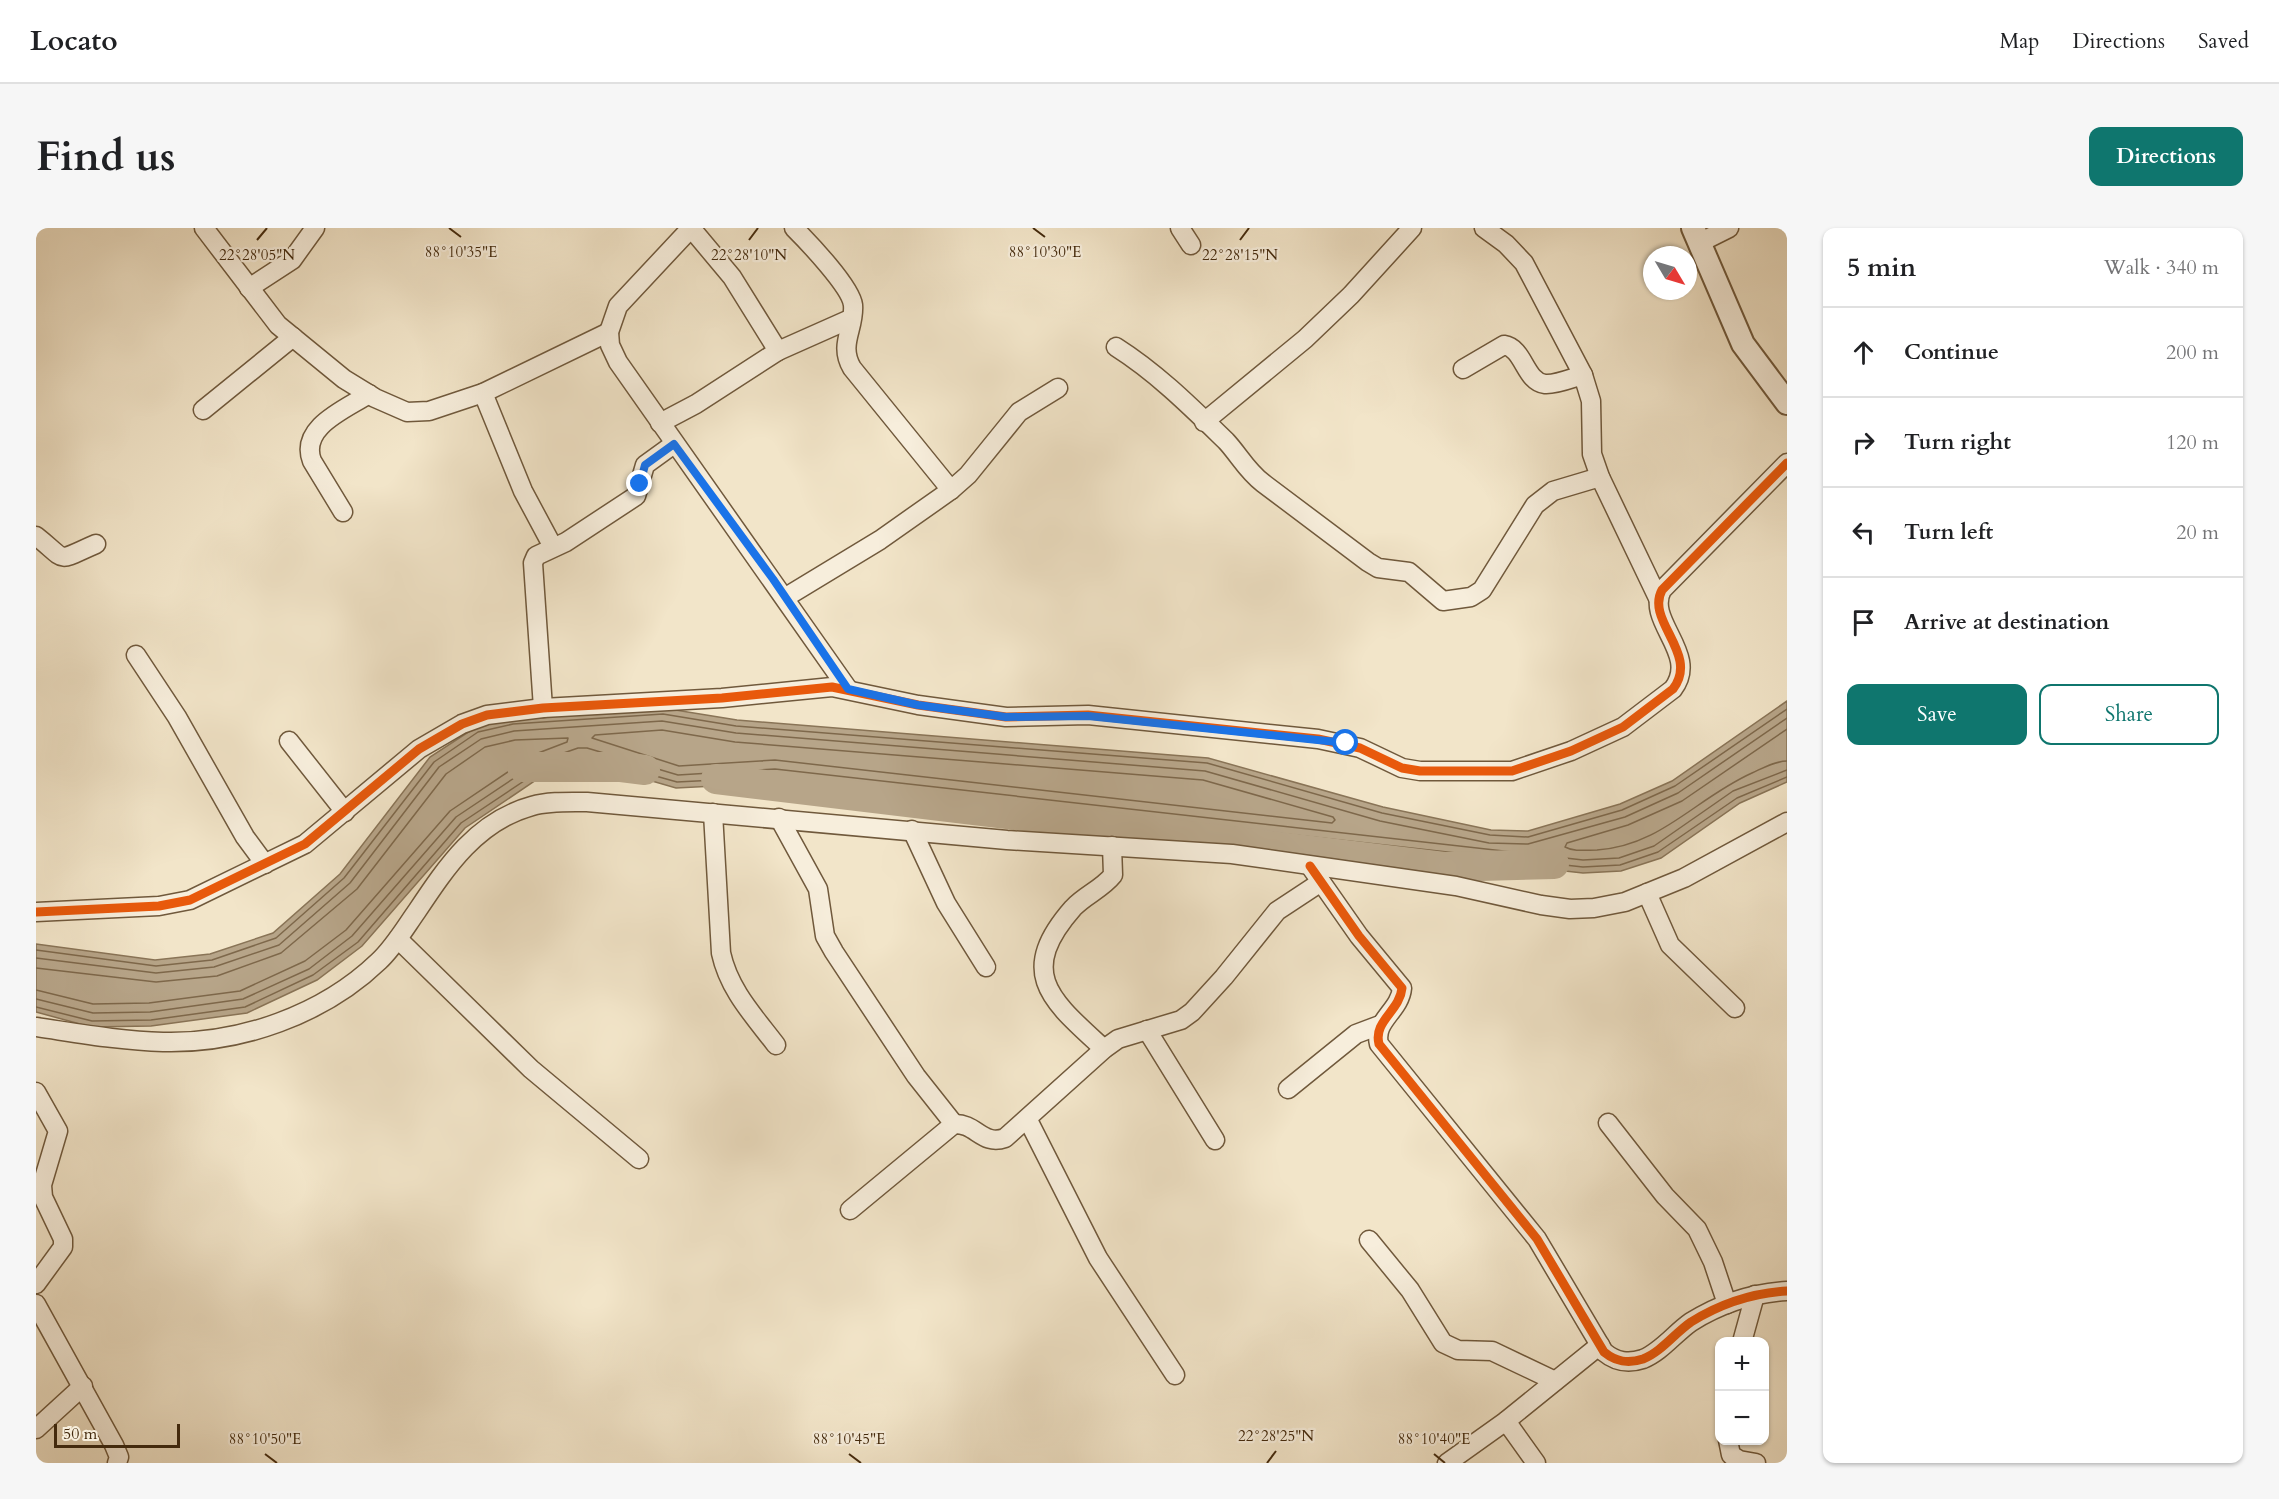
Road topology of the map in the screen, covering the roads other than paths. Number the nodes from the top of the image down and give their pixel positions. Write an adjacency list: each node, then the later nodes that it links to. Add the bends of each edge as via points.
1 (204, 228): 11 (street)
2 (315, 228): 11 (street, via 292,260)
3 (691, 228): 13 (street, via 618,306); 16 (street, via 732,277)
4 (794, 228): 12 (street, via 849,296 853,304)
5 (1180, 228): 10 (street)
6 (1412, 228): 24 (street, via 1305,339)
7 (1484, 228): 18 (street, via 1524,263)
8 (1729, 228): 9 (street)
9 (1697, 235): 22 (street, via 1743,344)
10 (1191, 244)
11 (249, 288): 14 (street, via 267,313)
12 (850, 319): 16 (street); 29 (street, via 846,351 852,368)
13 (609, 332): 20 (street); 25 (street, via 618,362)
14 (293, 337): 21 (street); 23 (street)
15 (1116, 347): 24 (street, via 1146,366)
16 (778, 351): 25 (street)
17 (1463, 369): 18 (street, via 1504,345 1516,351 1538,382 1545,384)
18 (1583, 375): 28 (street, via 1591,401 1592,454)
19 (1058, 388): 29 (street, via 1019,412)
20 (483, 393): 21 (street, via 415,413 385,404); 33 (street, via 523,491)
21 (369, 394): 30 (street, via 323,424 310,440 312,461)
22 (1787, 403)
23 (203, 410)
24 (1204, 422): 28 (street, via 1228,443 1249,472 1368,562 1377,568 1409,572 1443,601 1471,597 1482,590 1534,505 1544,496)
25 (660, 423): 26 (street)
26 (674, 444): 33 (street, via 645,465 636,496); 34 (street)
27 (1787, 463): 35 (street)
28 (1600, 477): 35 (street)
29 (951, 490): 34 (street, via 880,540)
30 (343, 512)
31 (36, 536): 32 (street, via 56,556 64,558)
32 (96, 544)
33 (553, 547): 38 (street, via 536,556 533,563)
34 (786, 597): 37 (street)
35 (1658, 598): 37 (street, via 1680,658 1680,680 1673,689 1623,727 1571,751 1512,771 1420,771 1386,762 1353,746 1318,739 1088,716 1006,717 918,705)
36 (136, 655): 46 (street, via 177,717 245,837)
37 (848, 689): 38 (street)
38 (543, 708): 40 (street, via 487,715 443,733)
39 (289, 741): 40 (street)
40 (345, 813): 46 (street, via 304,844)
41 (713, 813): 42 (street); 51 (street, via 586,802 534,805 479,833 461,850); 57 (street, via 725,972)
42 (779, 818): 44 (street); 63 (street, via 818,889 825,936 834,952 916,1076)
43 (1787, 822): 49 (street, via 1684,878)
44 (912, 830): 45 (street); 52 (street, via 946,903)
45 (1112, 846): 47 (street, via 1232,854); 58 (street, via 1113,875 1074,907 1049,945 1043,971 1045,983 1060,1008)
46 (266, 864): 50 (street, via 174,905)
47 (1310, 866): 48 (street); 49 (street, via 1456,886 1570,909 1610,906)
48 (1321, 882): 54 (street, via 1402,988 1396,1006); 56 (street, via 1277,911 1191,1012 1181,1020)
49 (1647, 893): 53 (street, via 1670,945)
50 (36, 912)
51 (398, 939): 55 (street, via 378,962 323,1004 235,1034 162,1042); 65 (street, via 531,1068)
52 (986, 967)
53 (1735, 1008)
54 (1380, 1025): 59 (street, via 1356,1034); 75 (street, via 1379,1044 1537,1239)
55 (36, 1027)
56 (1147, 1030): 58 (street, via 1118,1039); 64 (street)
57 (776, 1045)
58 (1104, 1049): 61 (street)
59 (1288, 1089)
60 (36, 1092): 66 (street, via 58,1131)
61 (1028, 1120): 63 (street, via 995,1141); 76 (street, via 1098,1258)
62 (1608, 1123): 73 (street, via 1665,1196 1697,1228)
63 (954, 1124): 67 (street)
64 (1215, 1140)
65 (639, 1159)
66 (40, 1193): 69 (street, via 63,1239 63,1247)
67 (850, 1210)
68 (1369, 1240): 77 (street, via 1410,1290 1443,1343 1492,1352)
69 (36, 1284)
70 (1787, 1291): 71 (street)
71 (1755, 1295): 73 (street); 74 (street)
72 (36, 1304): 78 (street)
73 (1727, 1304): 75 (street, via 1691,1322 1645,1358 1615,1360)
74 (1743, 1337)
75 (1600, 1345): 77 (street)
76 (1175, 1375)
77 (1555, 1381): 79 (street)
78 (83, 1386): 80 (street); 82 (street, via 119,1456)
79 (1506, 1421): 83 (street); 84 (street)
80 (36, 1429)
81 (1729, 1445): 85 (street, via 1731,1455)
82 (117, 1463)
83 (1447, 1463)
84 (1536, 1463)
85 (1756, 1463)

